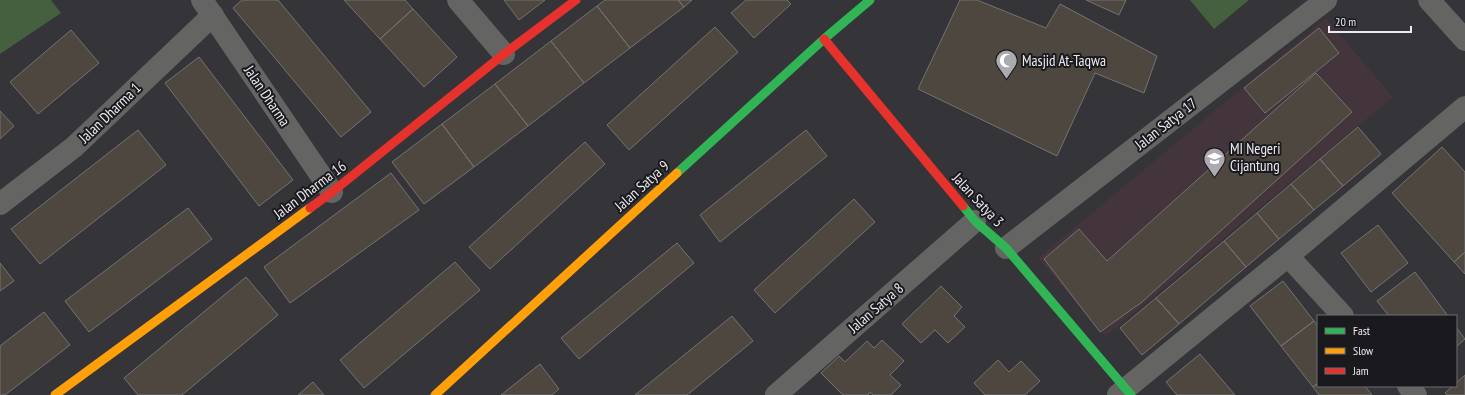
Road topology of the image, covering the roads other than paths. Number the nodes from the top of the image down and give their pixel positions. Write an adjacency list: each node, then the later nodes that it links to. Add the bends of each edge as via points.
1 (458, 0): 9 (street)
2 (576, 0): 9 (street, Jalan Dharma 16)
3 (870, 0): 7 (street, Jalan Satya 9)
4 (1326, 0): 14 (street, Jalan Satya 17)
5 (1429, 0): 8 (street)
6 (208, 7): 11 (street, Jalan Dharma); 12 (street, Jalan Dharma 1, via 74,147)
7 (824, 39): 13 (street, Jalan Satya 3); 20 (street, Jalan Satya 9)
8 (1465, 40)
9 (504, 54): 11 (street, Jalan Dharma 16)
10 (1465, 107): 15 (street)
11 (332, 192): 19 (street, Jalan Dharma 16)
12 (0, 204)
13 (975, 221): 14 (street, Jalan Satya 3); 21 (street, Jalan Satya 8)
14 (1006, 248): 18 (street, Jalan Satya 3)
15 (1288, 256): 16 (street); 18 (street)
16 (1342, 315)
17 (1409, 387): 22 (street)
18 (1125, 393)
19 (55, 395)
20 (435, 395)
21 (776, 395)
22 (1416, 395)

